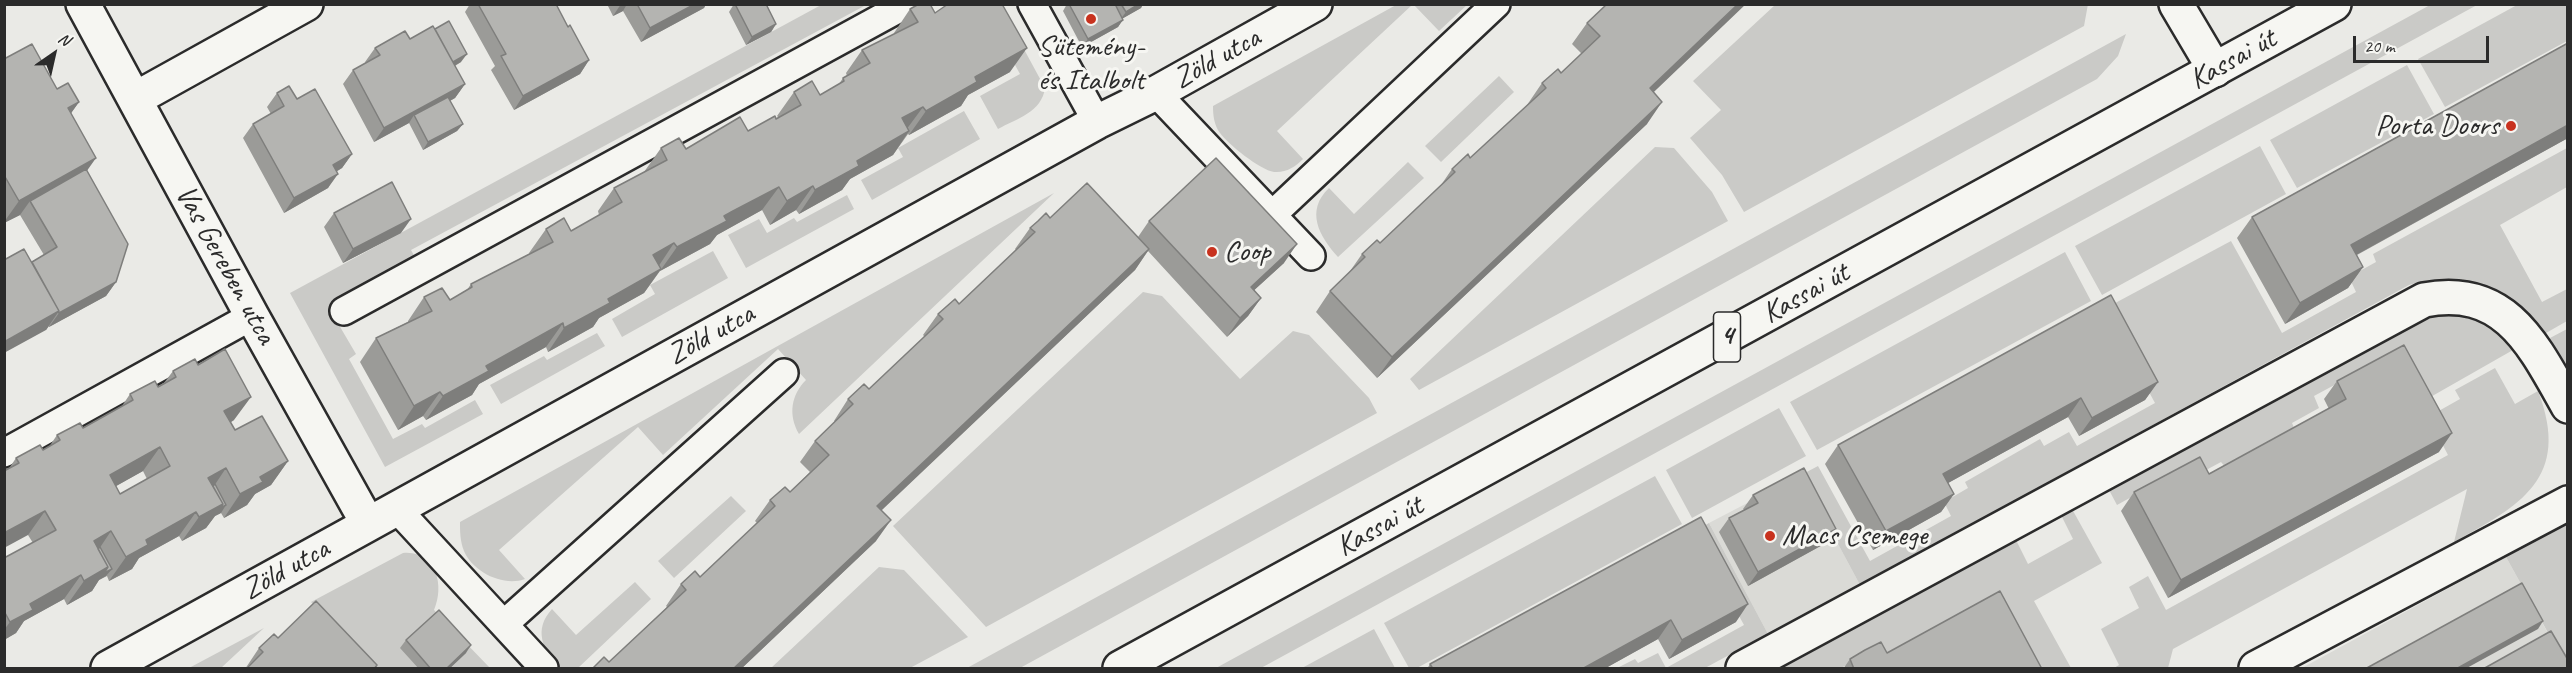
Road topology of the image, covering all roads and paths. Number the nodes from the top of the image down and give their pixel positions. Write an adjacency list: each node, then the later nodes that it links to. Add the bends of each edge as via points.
1 (83, 4): 11 (street, Vas Gereben utca)
2 (306, 4): 11 (street)
3 (907, 4): 15 (lane)
4 (1032, 4): 12 (lane)
5 (1315, 4): 10 (street, Zöld utca)
6 (1496, 4): 13 (lane)
7 (2176, 4): 9 (street)
8 (2334, 4): 9 (street, Kassai út / 4)
9 (2215, 70): 25 (street, Kassai út / 4)
10 (1156, 93): 12 (street, Zöld utca); 13 (lane)
11 (135, 99): 16 (street, Vas Gereben utca)
12 (1097, 123): 21 (street, Zöld utca)
13 (1272, 215): 14 (lane)
14 (1311, 256)
15 (344, 311)
16 (252, 316): 19 (lane); 21 (street, Vas Gereben utca)
17 (784, 373): 22 (lane)
18 (2568, 406): 26 (street, via 2539,355 2514,322 2478,301 2451,297 2424,300)
19 (4, 453)
20 (2568, 502): 27 (street)
21 (382, 516): 22 (lane); 23 (street, Zöld utca)
22 (504, 624): 24 (lane)
23 (108, 669)
24 (544, 669)
25 (1120, 669)
26 (1743, 669)
27 (2256, 669)

